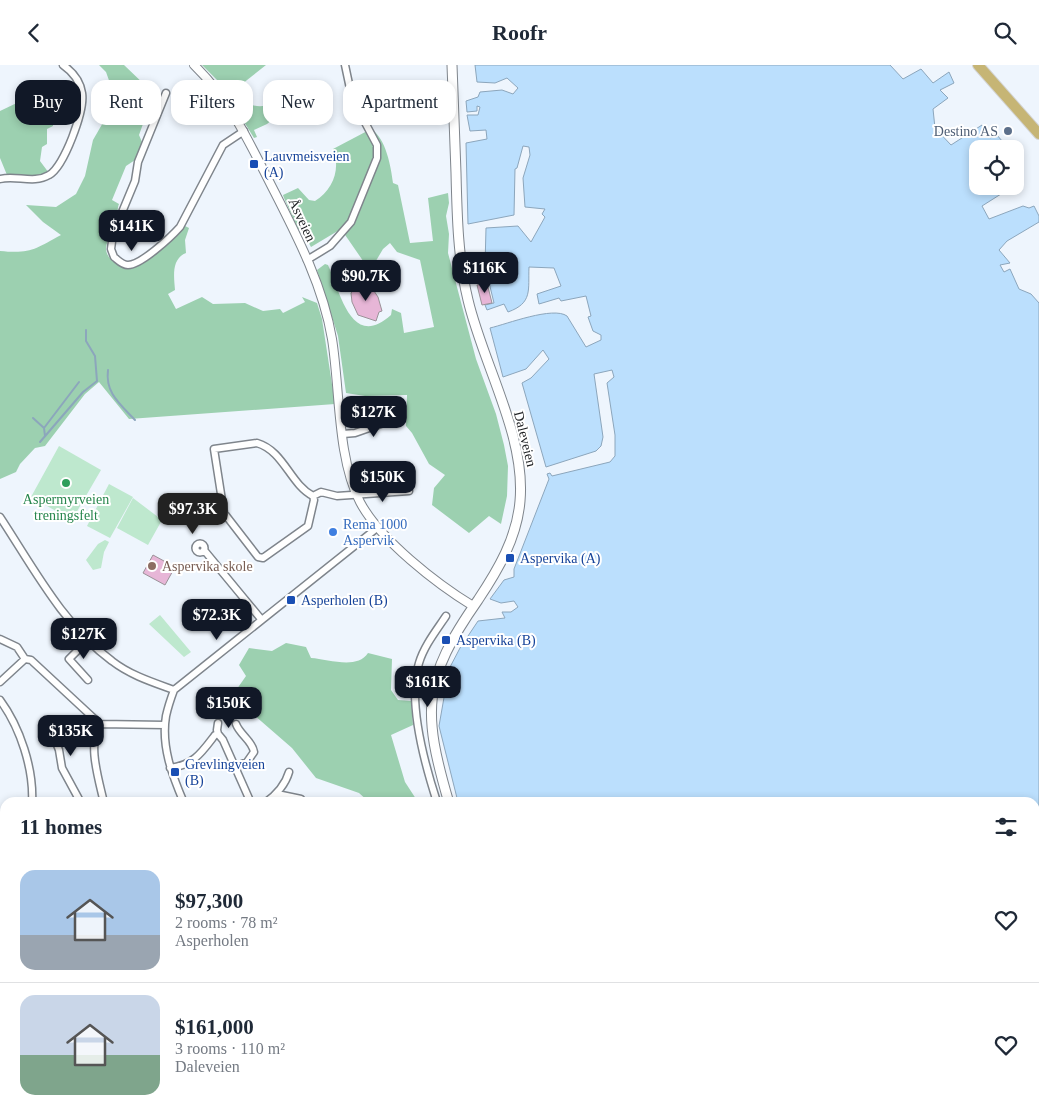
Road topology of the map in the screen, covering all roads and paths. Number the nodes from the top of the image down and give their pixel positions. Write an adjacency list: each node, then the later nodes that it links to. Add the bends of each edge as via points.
1 (63, 65): 9 (street, via 78,81 83,100 80,116 58,169 39,179)
2 (194, 65): 7 (street, Åsveien, via 222,97)
3 (345, 65): 10 (street, via 352,98 377,145 378,157 351,222 330,245)
4 (452, 65): 19 (main road, Daleveien, via 457,217 463,273 480,342 515,445 521,479 519,510 511,541 497,570)
5 (978, 65): 8 (main road)
6 (166, 93): 7 (street, via 111,242 114,257 121,263 127,265 141,260 176,232 223,145)
7 (244, 131): 10 (street, Åsveien)
8 (1039, 135)
9 (0, 179)
10 (307, 260): 12 (street, Åsveien, via 330,329)
11 (398, 419): 12 (street)
12 (343, 434): 14 (street, Åsveien)
13 (409, 491): 14 (street)
14 (356, 493): 15 (street, via 337,496 320,492); 17 (street, Åsveien)
15 (313, 496): 15 (street, via 314,507 308,526 261,558 224,513 214,449 260,444 274,453)
16 (0, 517): 23 (street)
17 (377, 528): 19 (street, Åsveien, via 407,556); 21 (street)
18 (204, 550): 21 (street)
19 (473, 606): 28 (main road, Daleveien, via 445,653)
20 (446, 616): 25 (street, via 430,640)
21 (261, 619): 29 (street)
22 (0, 639): 24 (street, via 17,647)
23 (87, 641): 26 (street, via 68,659); 29 (street, via 134,675)
24 (25, 659): 27 (street); 32 (street, via 31,660)
25 (416, 677): 28 (street); 48 (street, via 418,732)
26 (88, 680)
27 (0, 682)
28 (434, 682): 49 (main road, Daleveien, via 430,725)
29 (174, 690): 35 (street)
30 (0, 699): 41 (street, via 8,711 28,764)
31 (48, 722): 42 (street, via 62,768)
32 (100, 723): 35 (street); 43 (street, via 95,731 95,753)
33 (218, 723): 36 (street)
34 (236, 724): 37 (street, via 254,752 246,762)
35 (165, 725): 38 (street)
36 (218, 734): 37 (street); 38 (street, via 191,762)
37 (235, 767): 45 (street)
38 (170, 768): 44 (street)
39 (289, 772): 40 (street)
40 (277, 794): 46 (street); 47 (street)
41 (31, 797)
42 (78, 797)
43 (102, 797)
44 (182, 797)
45 (248, 797)
46 (273, 797)
47 (291, 797)
48 (436, 797)
49 (447, 797)

